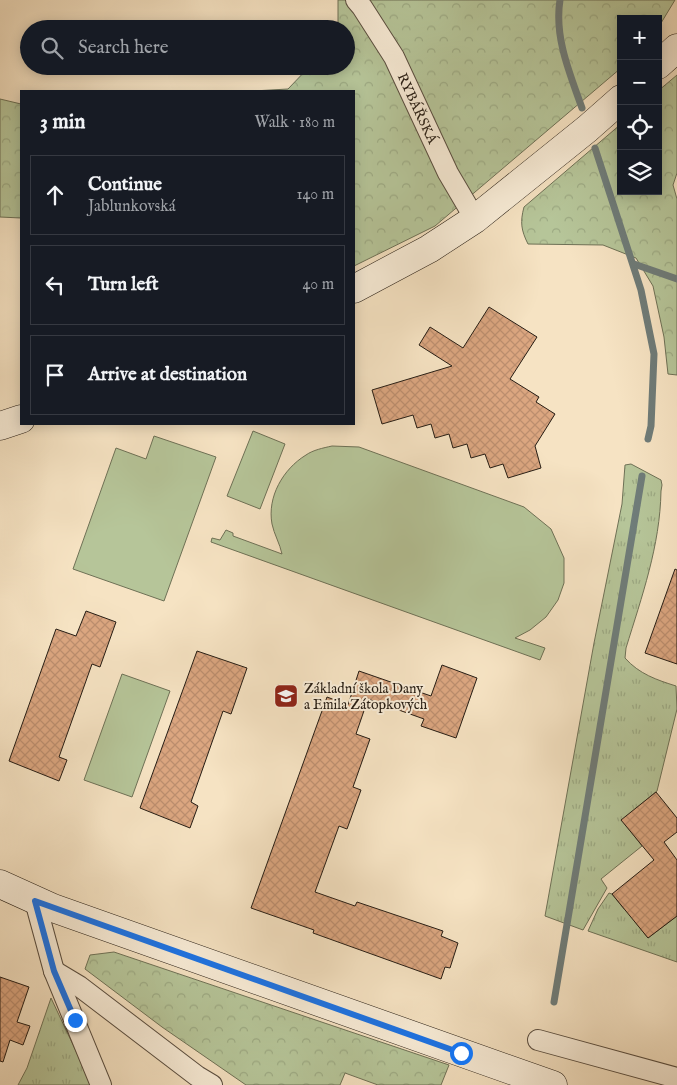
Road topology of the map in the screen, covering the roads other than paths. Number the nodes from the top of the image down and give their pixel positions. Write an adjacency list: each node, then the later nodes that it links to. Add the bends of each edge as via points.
1 (356, 0): 5 (street, RYBÁŘSKÁ, via 394,57 448,173)
2 (677, 48): 3 (main road)
3 (662, 61)
4 (617, 103): 5 (main road)
5 (476, 219): 6 (main road, via 429,249)
6 (355, 288)
7 (20, 419): 8 (main road)
8 (0, 426)
9 (0, 884): 10 (main road)
10 (35, 901): 11 (street); 16 (main road)
11 (54, 971): 14 (street); 15 (street)
12 (538, 1040): 13 (street)
13 (675, 1078)
14 (101, 1085)
15 (212, 1085)
16 (553, 1085)

